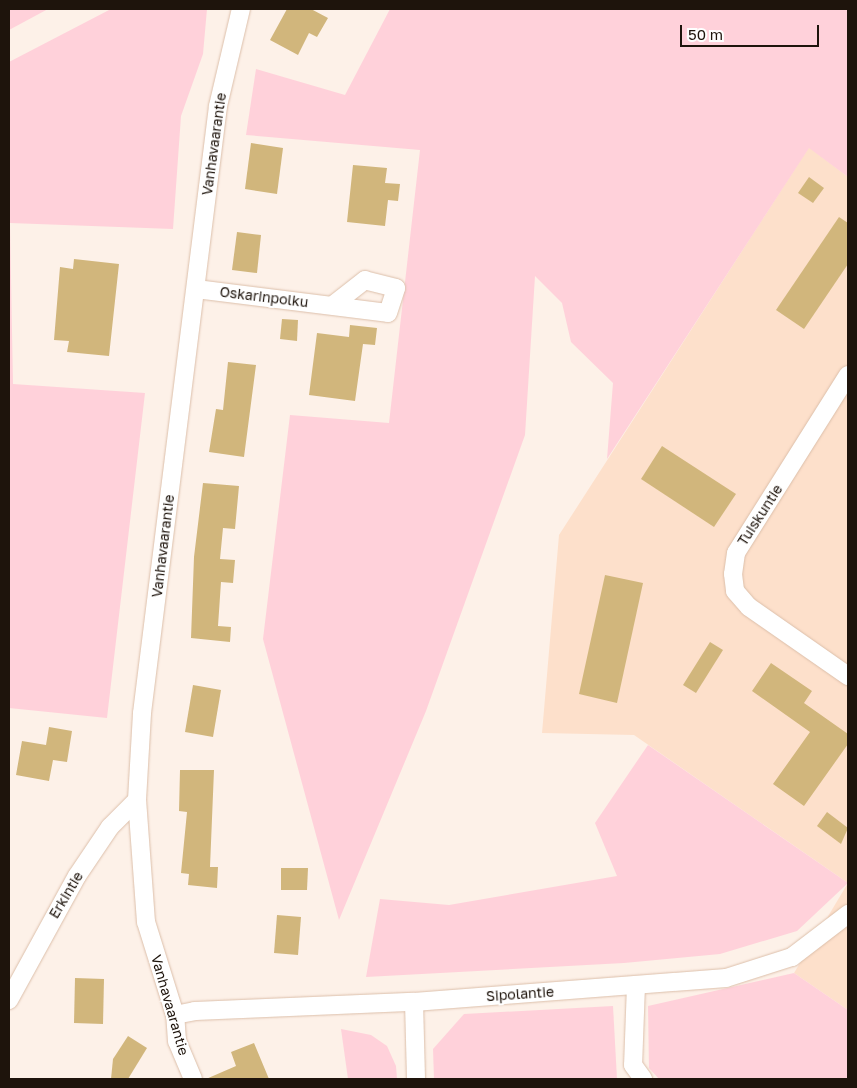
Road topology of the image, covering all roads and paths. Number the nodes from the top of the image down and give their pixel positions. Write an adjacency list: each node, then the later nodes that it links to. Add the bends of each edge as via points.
1 (241, 9): 2 (street, Vanhavaarantie, via 218,106)
2 (196, 289): 3 (street, Oskarinpolku); 6 (street, Vanhavaarantie, via 142,713)
3 (333, 306)
4 (848, 375): 5 (street, Tuiskuntie, via 736,553 733,574 736,591 750,607)
5 (848, 676)
6 (138, 800): 9 (street, Erkintie, via 110,827 77,876); 11 (street, Vanhavaarantie, via 146,922)
7 (848, 914): 8 (street, Sipolantie, via 792,958 726,978)
8 (636, 985): 10 (street, Sipolantie); 14 (street, via 633,1066)
9 (9, 1000)
10 (414, 1002): 11 (street, Sipolantie, via 195,1011); 13 (street)
11 (175, 1015): 12 (street, Vanhavaarantie, via 177,1041)
12 (193, 1079)
13 (416, 1079)
14 (642, 1079)

